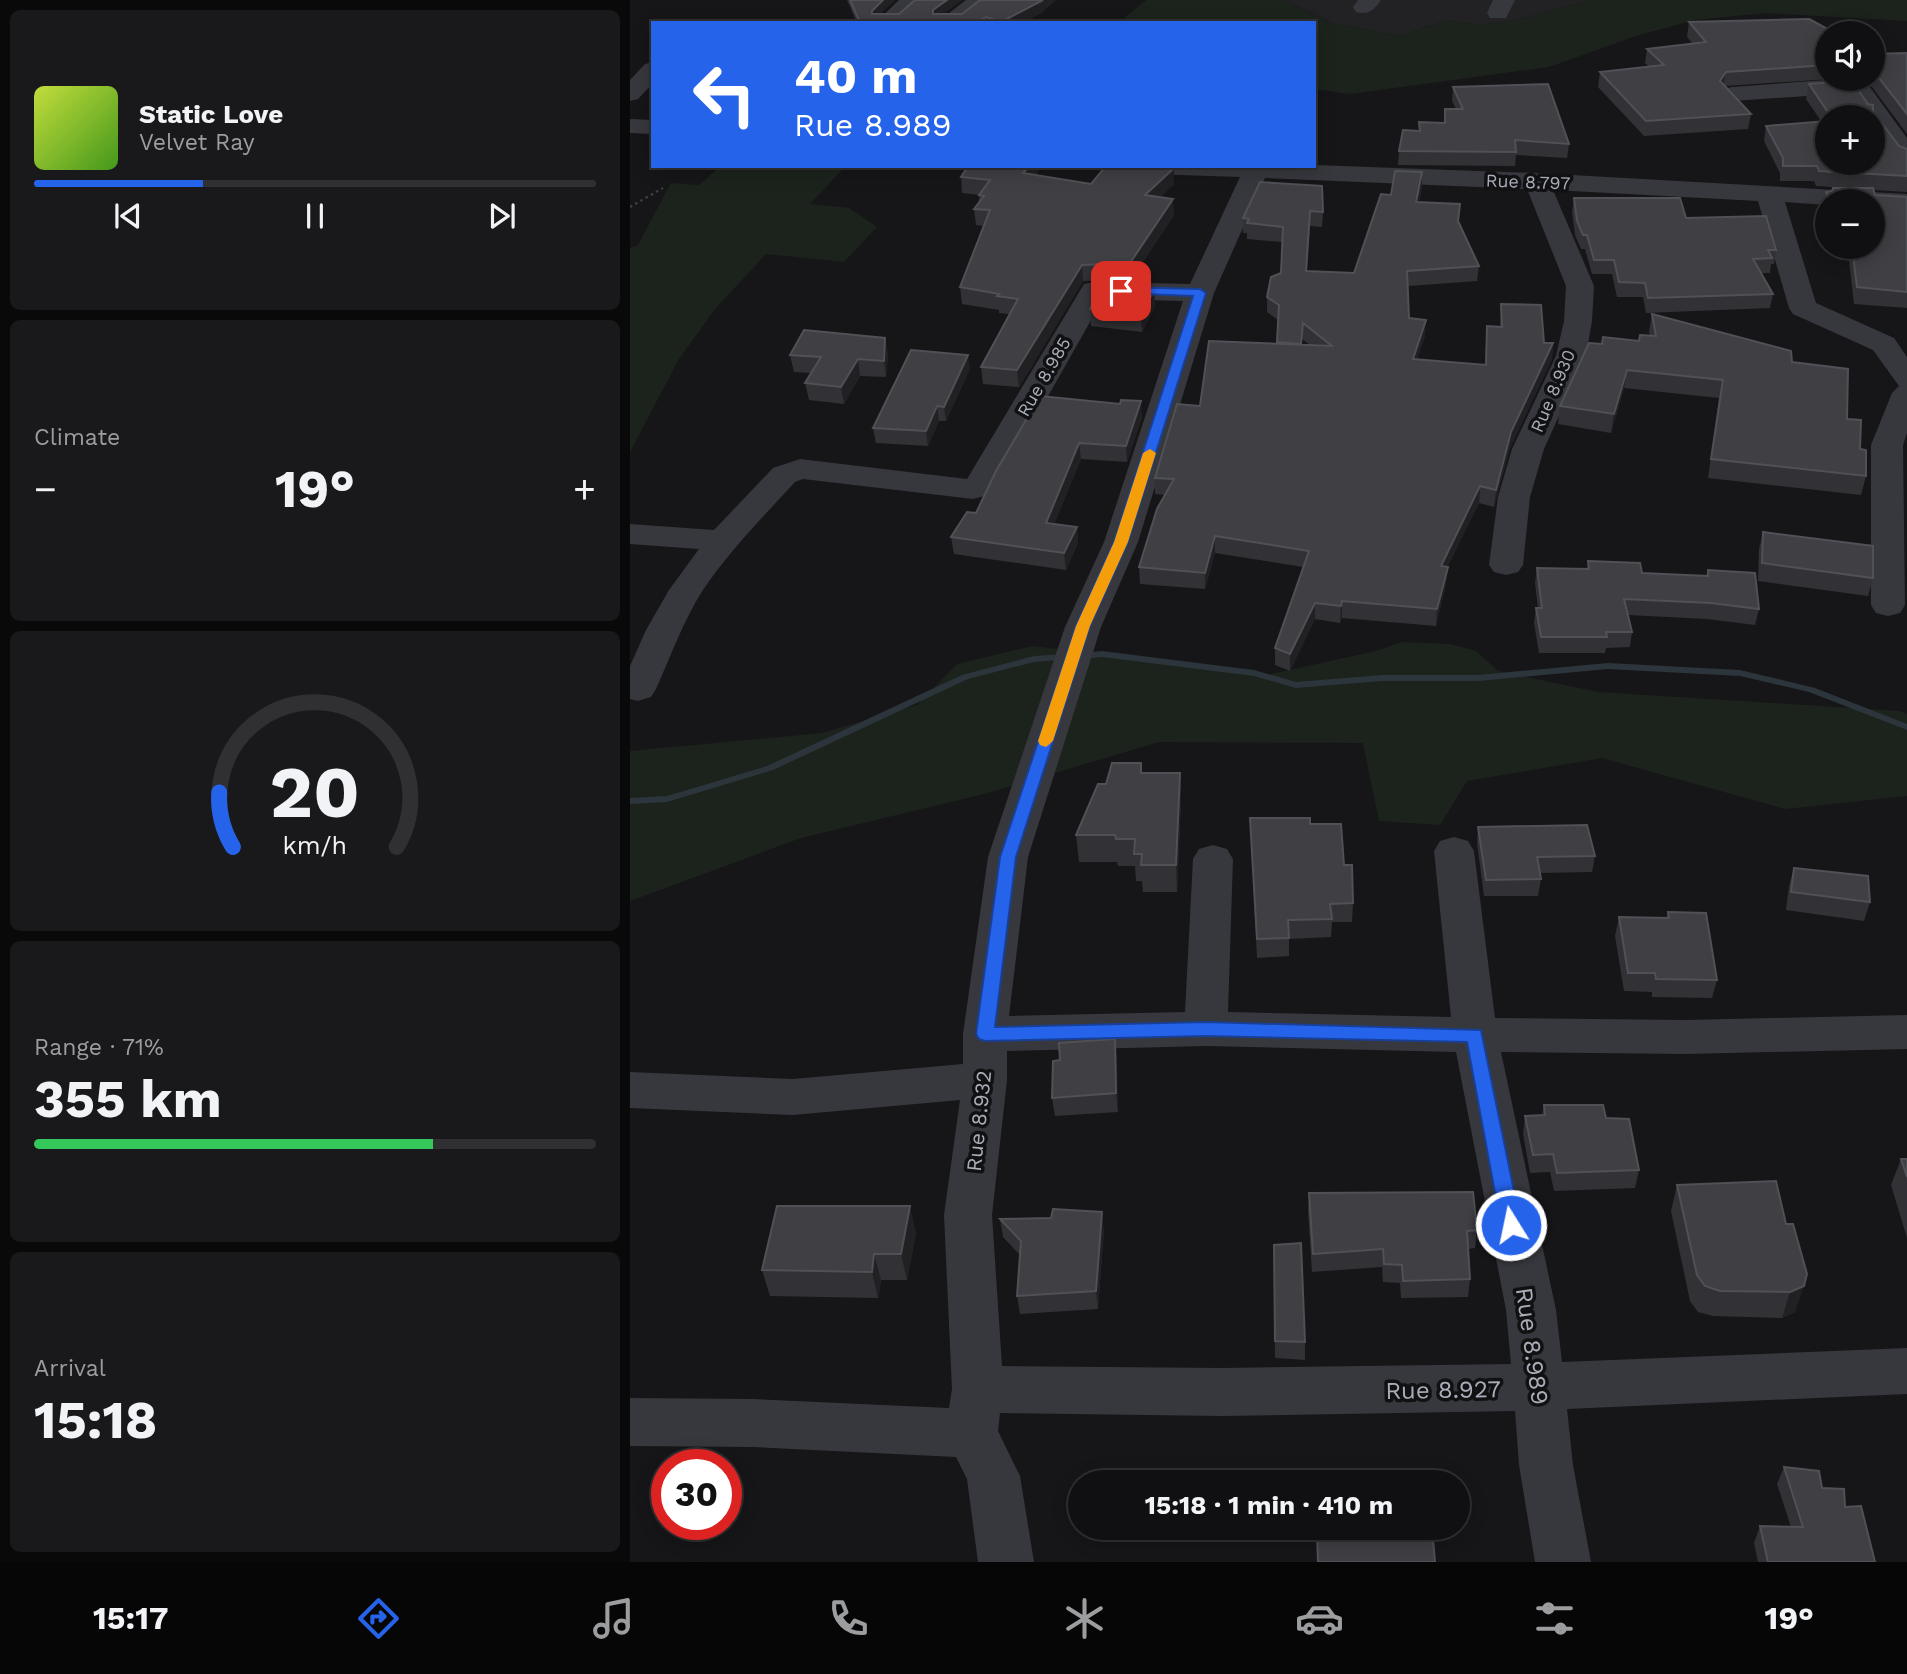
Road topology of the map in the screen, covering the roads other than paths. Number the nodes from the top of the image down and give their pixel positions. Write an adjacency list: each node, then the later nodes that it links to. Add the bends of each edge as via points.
1 (912, 0): 3 (street)
2 (973, 1): 4 (street)
3 (888, 21)
4 (949, 21)
5 (651, 71): 8 (street)
6 (1815, 86): 9 (street)
7 (1861, 91): 12 (street)
8 (630, 94)
9 (1732, 94)
10 (630, 126): 11 (street)
11 (651, 127)
12 (1907, 155)
13 (1184, 168): 14 (street, Rue 8.797)
14 (1255, 172): 15 (street, Rue 8.797); 18 (street, Rue 8.932)
15 (1536, 181): 16 (street, Rue 8.797); 23 (street, Rue 8.930, via 1580,286 1578,321 1571,356 1528,449 1514,497)
16 (1769, 193): 17 (street, Rue 8.797); 19 (street, via 1803,308 1884,344)
17 (1907, 202)
18 (1200, 293): 22 (street, Rue 8.985, via 1094,290 983,482 972,489 800,469 784,475); 30 (street, Rue 8.932, via 1121,542 1083,626 1008,857)
19 (1907, 379)
20 (1907, 393): 24 (street, via 1887,445)
21 (630, 534): 22 (street)
22 (722, 541): 25 (street, via 686,590)
23 (1506, 565)
24 (1888, 605)
25 (638, 689)
26 (1454, 851): 31 (street, Rue 8.989)
27 (1213, 859): 28 (street)
28 (1206, 1029): 30 (street); 31 (street)
29 (1907, 1032): 31 (street)
30 (985, 1034): 32 (street, Rue 8.932)
31 (1475, 1035): 35 (street, Rue 8.989, via 1531,1310)
32 (985, 1080): 33 (street, via 793,1097); 36 (street, Rue 8.932, via 968,1215)
33 (630, 1090)
34 (1907, 1371): 35 (street, Rue 8.927)
35 (1539, 1388): 36 (street, Rue 8.927, via 1222,1392); 39 (street, Rue 8.989, via 1546,1465)
36 (975, 1411): 37 (street, Rue 8.927, via 753,1423); 38 (street, Rue 8.932, via 993,1476)
37 (630, 1422)
38 (1006, 1562)
39 (1563, 1562)

